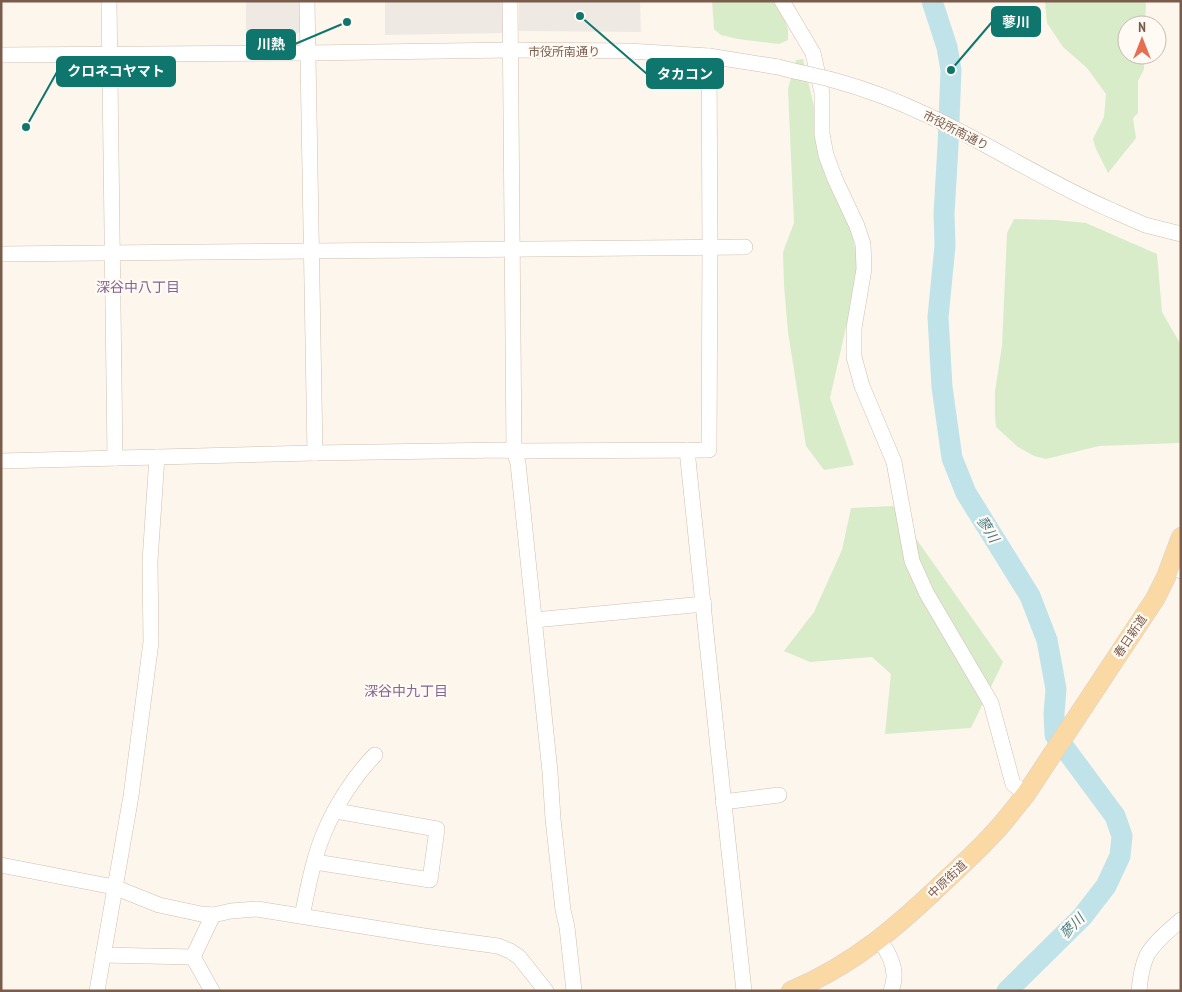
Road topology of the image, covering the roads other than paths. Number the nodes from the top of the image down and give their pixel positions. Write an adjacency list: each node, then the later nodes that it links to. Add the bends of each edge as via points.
1 (109, 1): 7 (street)
2 (307, 1): 6 (street)
3 (510, 1): 5 (street)
4 (782, 1): 29 (street, via 813,53 822,93 822,134 826,155 863,244 864,270 854,328 854,356 862,386 894,462 912,561 927,594 991,703 1014,784)
5 (510, 50): 6 (street, 市役所南通り); 9 (street, 市役所南通り, via 629,51); 13 (street)
6 (308, 53): 7 (street, 市役所南通り); 14 (street)
7 (109, 54): 8 (street, 市役所南通り); 16 (street)
8 (1, 55)
9 (709, 56): 10 (street, 市役所南通り, bridge, via 778,67 879,95 953,127 1111,210 1146,225); 12 (street)
10 (1181, 234)
11 (745, 247): 12 (street)
12 (710, 248): 13 (street); 17 (street, via 708,450)
13 (512, 249): 14 (street); 18 (street)
14 (312, 252): 16 (street); 19 (street)
15 (1, 254): 16 (street)
16 (112, 254): 21 (street)
17 (687, 450): 18 (street); 25 (street)
18 (514, 451): 19 (street); 26 (street, via 518,463)
19 (315, 453): 20 (street)
20 (157, 457): 21 (street); 35 (street, via 150,561 151,642 131,796)
21 (115, 458): 22 (street)
22 (1, 461)
23 (1181, 537): 24 (main road, 春日新道)
24 (1176, 567): 27 (main road, 春日新道, via 1166,577 1155,599)
25 (704, 604): 26 (street); 31 (street)
26 (534, 620): 45 (street, via 552,819)
27 (1068, 729): 29 (main road, 中原街道)
28 (374, 755): 32 (street)
29 (1026, 794): 39 (main road, 中原街道, via 989,838)
30 (779, 796): 31 (street)
31 (723, 802): 46 (street)
32 (336, 811): 33 (street, via 324,833); 33 (street, via 437,829 430,880)
33 (315, 862): 37 (street)
34 (1, 865): 35 (street)
35 (114, 887): 36 (street, via 158,905); 40 (street)
36 (212, 915): 37 (street, via 257,909); 41 (street)
37 (302, 916): 44 (street, via 498,946 519,957)
38 (1181, 920): 49 (street, via 1147,955)
39 (879, 940): 47 (main road, 中原街道, via 837,968); 48 (street, via 893,962)
40 (103, 955): 41 (street); 42 (street)
41 (193, 957): 43 (street)
42 (97, 991)
43 (212, 991)
44 (546, 991)
45 (574, 991)
46 (744, 991)
47 (791, 991)
48 (890, 991)
49 (1138, 991)

